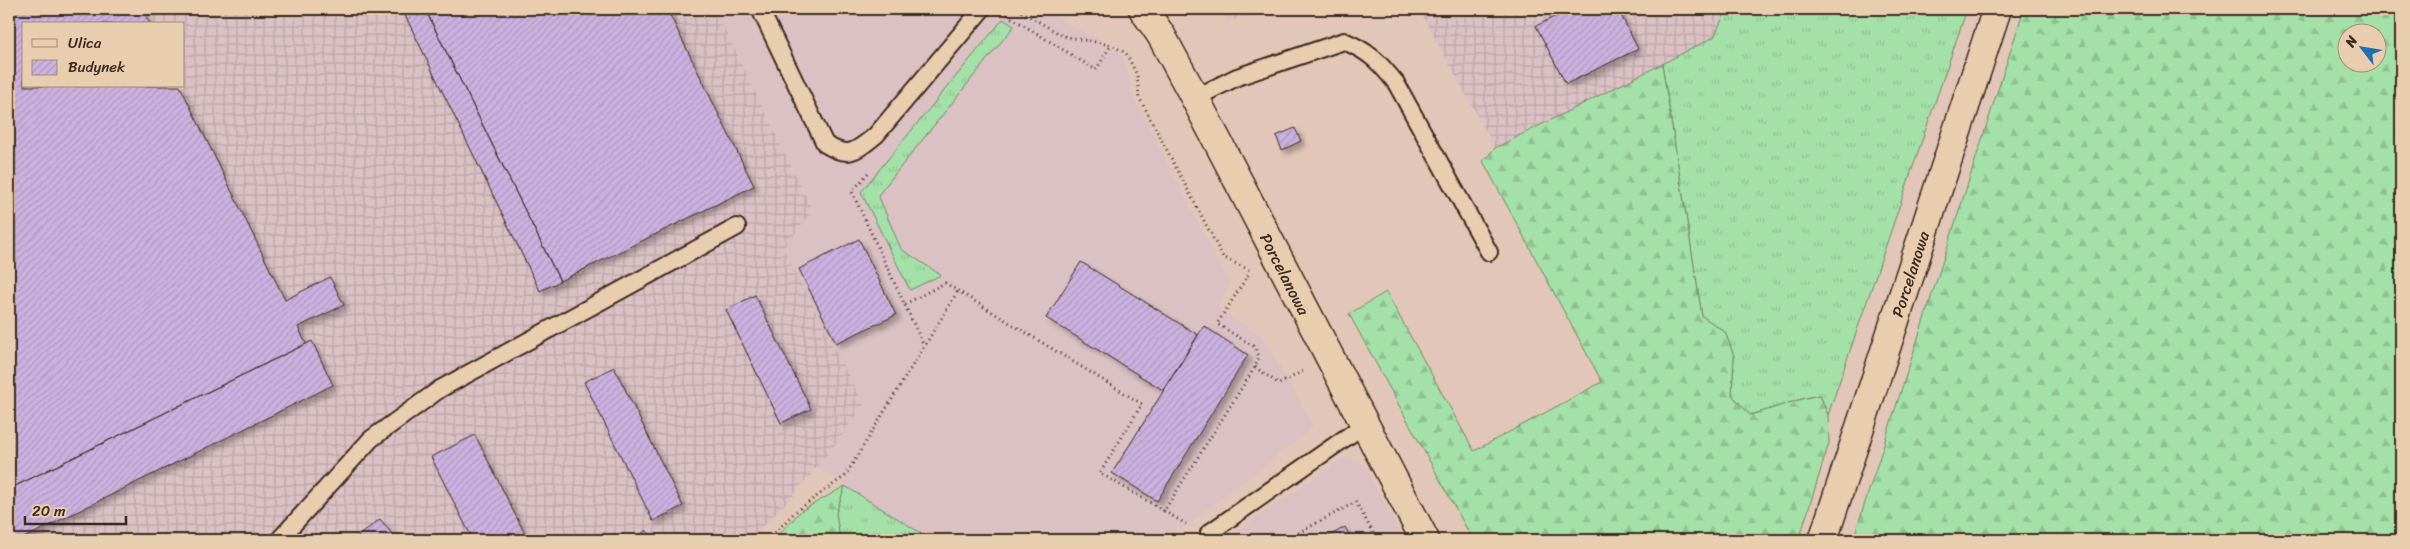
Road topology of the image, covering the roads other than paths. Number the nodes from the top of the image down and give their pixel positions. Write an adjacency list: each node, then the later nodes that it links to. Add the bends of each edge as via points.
1 (760, 9): 2 (lane, via 825,144 838,152 848,153 876,135)
2 (982, 9)
3 (1143, 9): 5 (street, Porcelanowa, via 1161,34)
4 (1997, 9): 12 (street, Porcelanowa)
5 (1194, 98): 7 (lane, via 1237,78 1344,41 1363,49 1376,58 1396,83); 8 (street, Porcelanowa)
6 (737, 226): 10 (lane, via 440,389 371,439)
7 (1489, 252)
8 (1364, 425): 9 (lane); 11 (street, Porcelanowa)
9 (1208, 533)
10 (279, 540)
11 (1425, 540)
12 (1823, 540)

